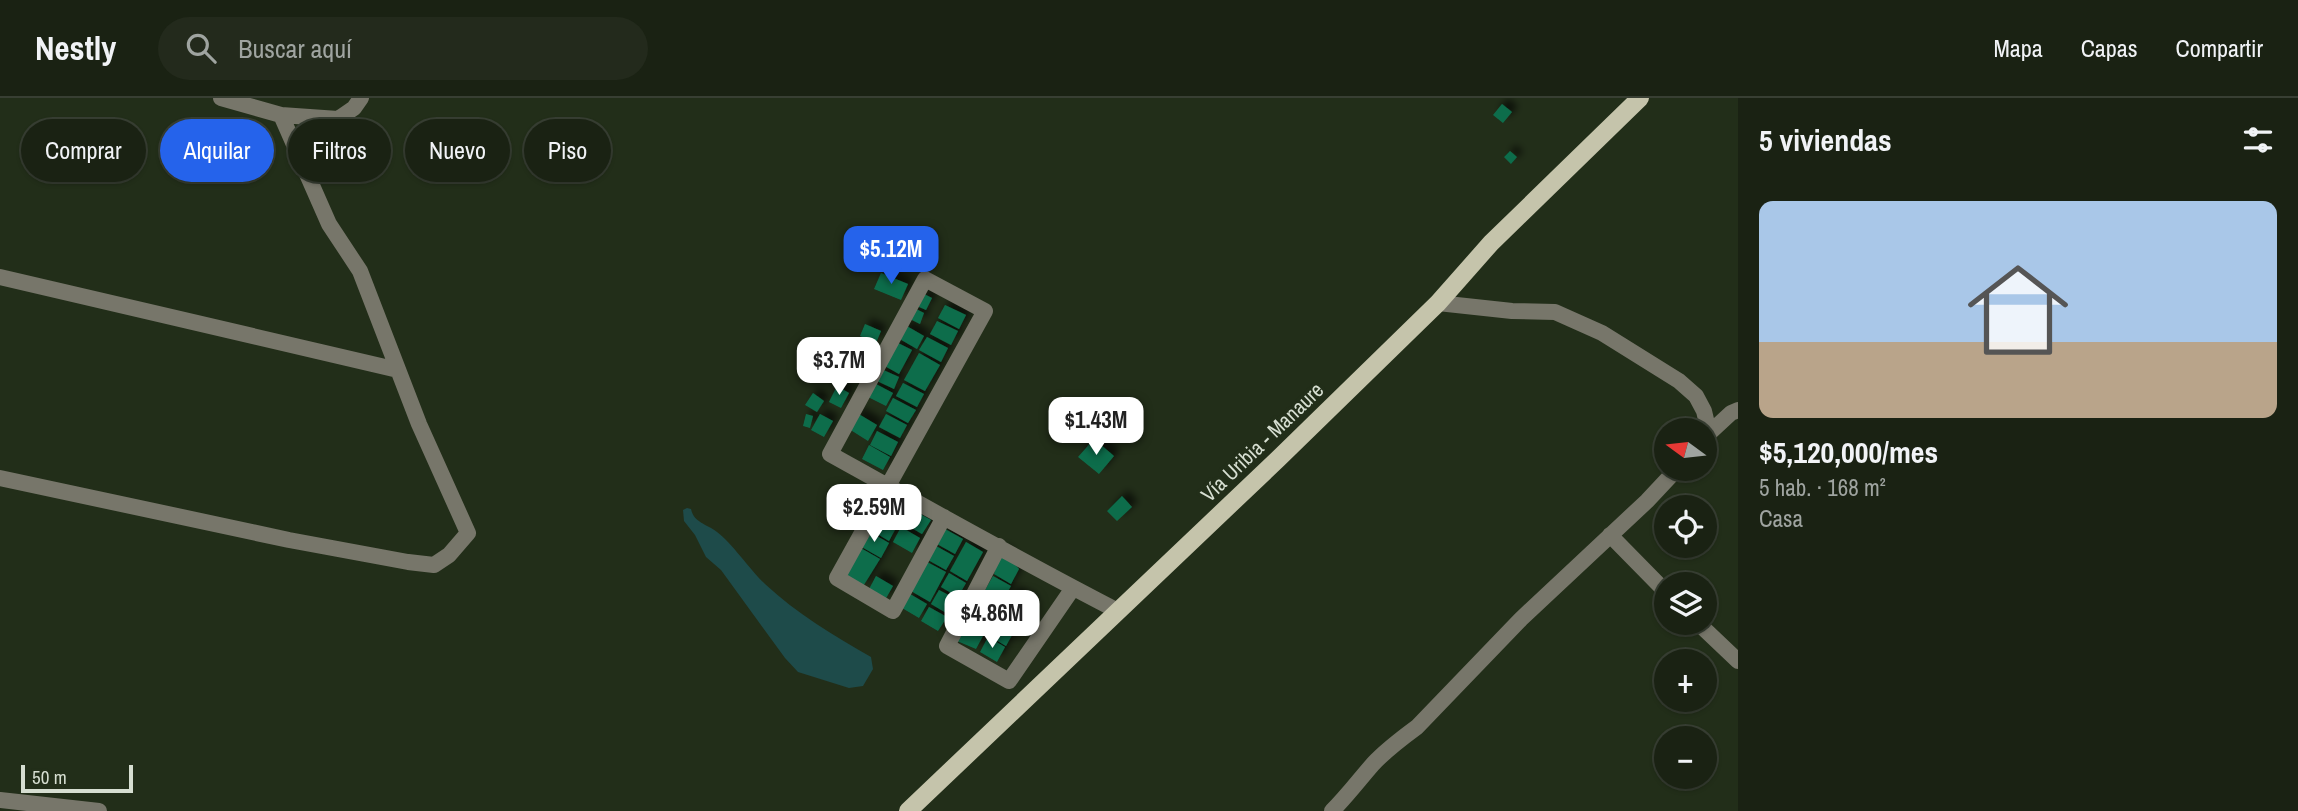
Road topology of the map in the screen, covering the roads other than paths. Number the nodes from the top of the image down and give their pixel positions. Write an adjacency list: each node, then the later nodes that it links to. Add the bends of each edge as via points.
1 (221, 98): 4 (street)
2 (361, 98): 4 (street, via 338,119)
3 (1640, 98): 6 (main road, Vía Uribia - Manaure, via 1491,243)
4 (281, 115): 7 (street, via 329,224 360,271)
5 (0, 277): 7 (street)
6 (1438, 303): 9 (street, via 1555,312 1602,333 1679,381 1696,396); 19 (main road, Vía Uribia - Manaure)
7 (398, 370): 11 (street, via 468,533 434,565 289,541)
8 (1738, 410): 10 (street)
9 (1705, 418)
10 (1717, 426)
11 (0, 478)
12 (1666, 481): 15 (street)
13 (888, 486): 13 (street, via 830,454 925,279 985,311); 14 (street); 14 (street, via 837,578 894,611)
14 (944, 517): 16 (street)
15 (1610, 536): 17 (street); 25 (street, via 1521,619 1417,727 1374,762)
16 (999, 546): 18 (street); 18 (street, via 947,646 1009,681)
17 (1654, 580)
18 (1073, 588): 19 (street)
19 (1118, 611): 24 (main road, Vía Uribia - Manaure)
20 (1710, 635): 21 (street)
21 (1738, 662)
22 (0, 800): 23 (street)
23 (99, 811)
24 (908, 811)
25 (1332, 811)

